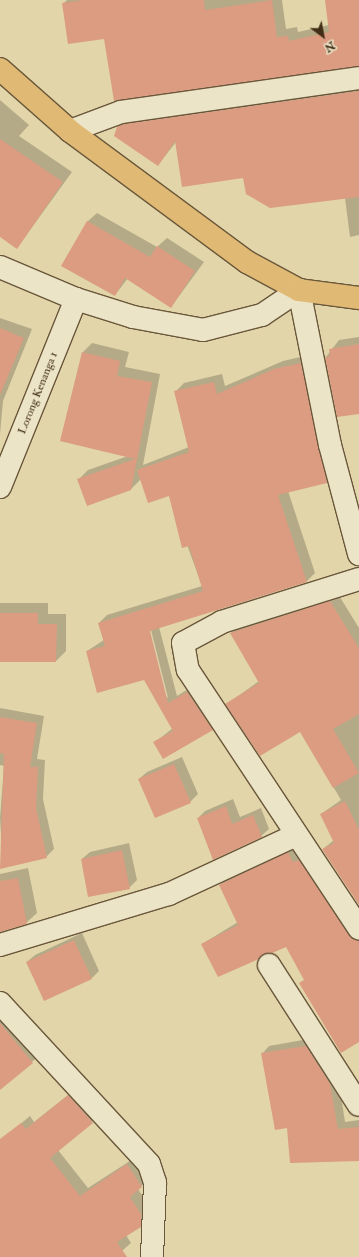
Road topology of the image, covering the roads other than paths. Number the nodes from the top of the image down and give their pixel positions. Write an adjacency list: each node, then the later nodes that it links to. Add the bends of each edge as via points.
1 (0, 69): 3 (highway)
2 (359, 78): 3 (street, via 121,112)
3 (70, 131): 5 (highway, via 247,262)
4 (0, 267): 7 (street)
5 (299, 290): 6 (highway); 7 (street, via 262,315 203,330 133,316); 9 (street, via 330,445)
6 (359, 298)
7 (76, 299): 8 (street, Lorong Kenanga 1)
8 (0, 487)
9 (359, 554)
10 (359, 579): 11 (street, via 222,622 183,643 188,670)
11 (296, 835): 12 (street); 13 (street, via 169,894)
12 (359, 928)
13 (0, 945)
14 (269, 965): 16 (street)
15 (0, 1003): 17 (street, via 149,1164 155,1183)
16 (359, 1105)
17 (152, 1257)

